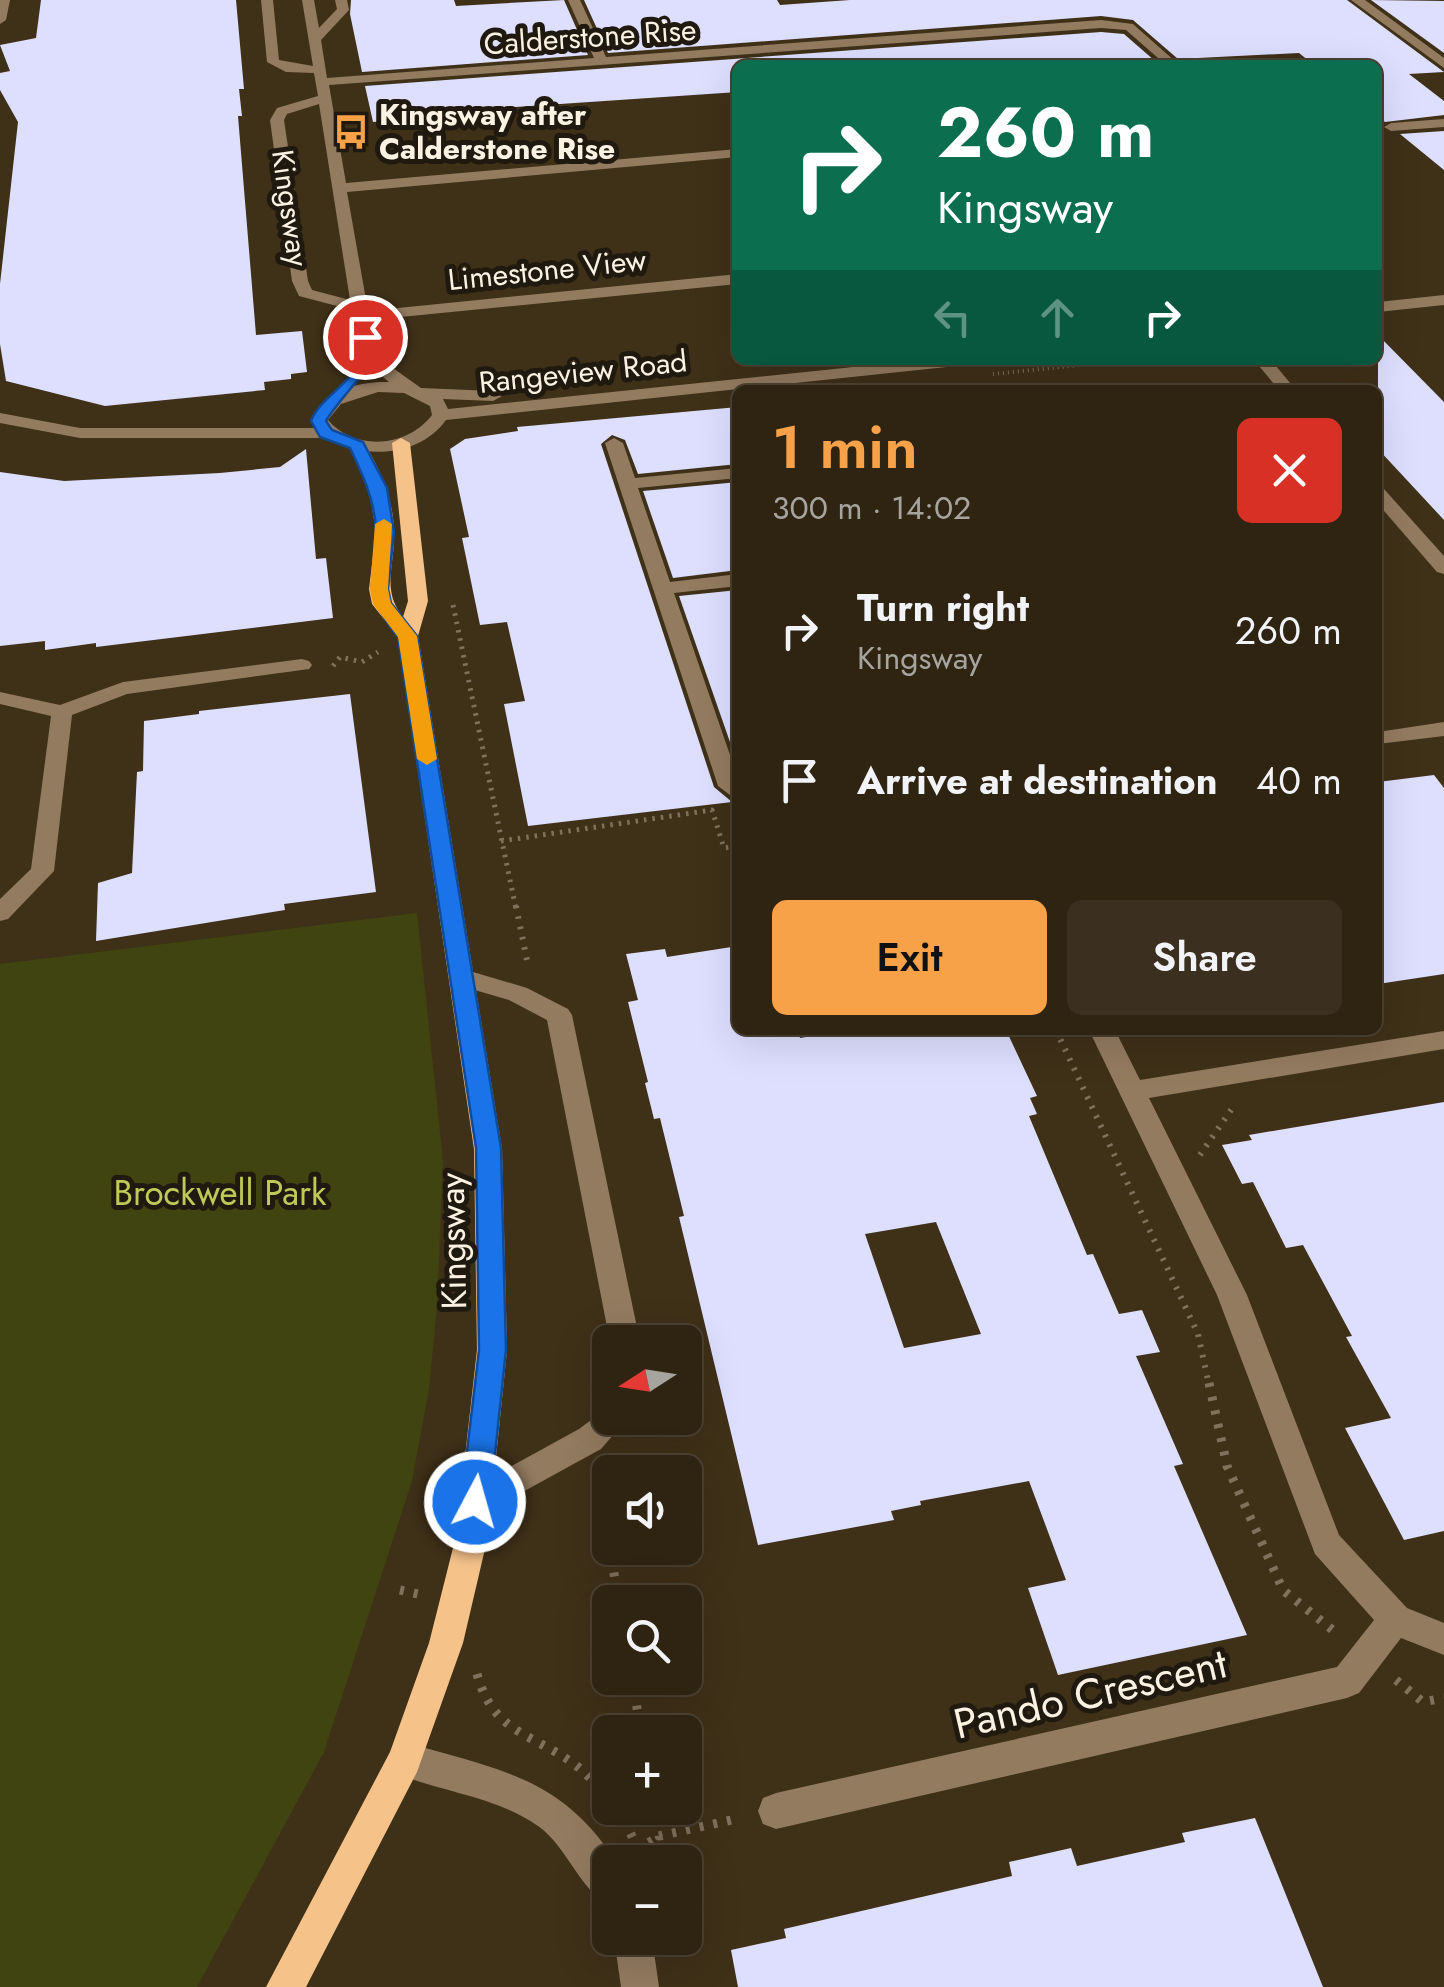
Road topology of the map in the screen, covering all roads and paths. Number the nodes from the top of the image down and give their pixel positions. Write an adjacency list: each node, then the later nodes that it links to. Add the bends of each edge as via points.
1 (4, 0): 7 (street)
2 (267, 0): 12 (street, via 274,62)
3 (308, 0): 8 (street, Kingsway)
4 (341, 0): 8 (street, via 343,10)
5 (574, 0): 10 (street)
6 (1356, 0): 11 (street)
7 (0, 20)
8 (314, 39): 12 (street, Kingsway)
9 (1168, 60): 10 (street, Calderstone Rise, via 1129,26 1101,24)
10 (602, 61): 12 (street, Calderstone Rise)
11 (1444, 64)
12 (322, 83): 16 (street, Kingsway); 20 (street, Kingsway, via 282,110 278,120 300,281 305,292)
13 (1444, 123): 14 (street)
14 (1391, 128)
15 (732, 154): 16 (street)
16 (341, 188): 20 (street, Kingsway)
17 (732, 280): 20 (street, Limestone View)
18 (1444, 300): 19 (street)
19 (1382, 307)
20 (362, 312): 23 (street, Kingsway)
21 (1444, 313): 22 (street)
22 (1382, 319)
23 (368, 358): 29 (street); 30 (street)
24 (830, 365): 27 (street, Rangeview Road)
25 (906, 365): 27 (street, Rangeview Road)
26 (1266, 365): 28 (street)
27 (738, 378): 29 (street, Rangeview Road, via 507,395); 32 (street, Rangeview Road)
28 (1284, 385)
29 (415, 390): 30 (street, Rangeview Road, via 378,387); 32 (street, via 438,403)
30 (340, 396): 31 (street)
31 (323, 409): 34 (street); 35 (street, via 318,421)
32 (441, 416): 36 (street, via 423,434)
33 (0, 418): 34 (street, via 35,430 118,436)
34 (216, 431): 35 (street)
35 (326, 433): 38 (street)
36 (401, 442): 38 (street); 46 (main road, Kingsway, via 418,601)
37 (614, 443): 40 (street)
38 (357, 445): 46 (main road, Kingsway, via 378,488 385,532 379,589)
39 (732, 474): 40 (street)
40 (627, 484): 44 (street)
41 (1382, 503): 42 (street)
42 (1444, 568)
43 (732, 581): 44 (street)
44 (662, 589): 52 (street)
45 (450, 591): 53 (path)
46 (394, 643): 47 (path, via 362,662 340,657 327,674); 56 (main road, Kingsway)
47 (302, 665): 49 (street, via 123,688)
48 (0, 698): 49 (street)
49 (62, 712): 55 (street, via 42,871)
50 (1444, 729): 51 (street)
51 (1382, 737)
52 (732, 789)
53 (501, 840): 54 (path, via 712,810 724,848); 57 (path, via 529,970)
54 (732, 847)
55 (0, 912)
56 (463, 978): 57 (street); 68 (main road, Kingsway, via 489,1167 492,1350)
57 (518, 994): 65 (street, via 559,1015)
58 (1058, 1035): 64 (path)
59 (1105, 1035): 61 (street)
60 (1444, 1040): 61 (street)
61 (1134, 1091): 63 (street)
62 (1253, 1103): 63 (path, via 1234,1106 1201,1154)
63 (1167, 1160): 64 (path); 72 (street, via 1232,1295 1326,1544)
64 (1120, 1167): 74 (path, via 1198,1334 1227,1466 1282,1590)
65 (622, 1325)
66 (592, 1434): 68 (street)
67 (603, 1435): 69 (path)
68 (475, 1502): 71 (main road, Kingsway)
69 (617, 1585)
70 (400, 1590): 71 (path)
71 (456, 1603): 77 (main road, Kingsway)
72 (1395, 1620): 73 (street); 74 (street, Pando Crescent)
73 (1444, 1639)
74 (1366, 1656): 76 (path, via 1423,1702); 79 (street, Pando Crescent, via 1347,1682)
75 (476, 1660): 78 (path, via 491,1709 522,1738 570,1762)
76 (1444, 1698)
77 (405, 1760): 83 (street, via 553,1814); 85 (main road, Kingsway)
78 (592, 1782)
79 (776, 1811): 81 (path)
80 (657, 1825): 81 (path)
81 (659, 1836): 82 (path)
82 (646, 1845)
83 (592, 1859)
84 (635, 1955): 86 (street)
85 (285, 1987)
86 (640, 1987)

